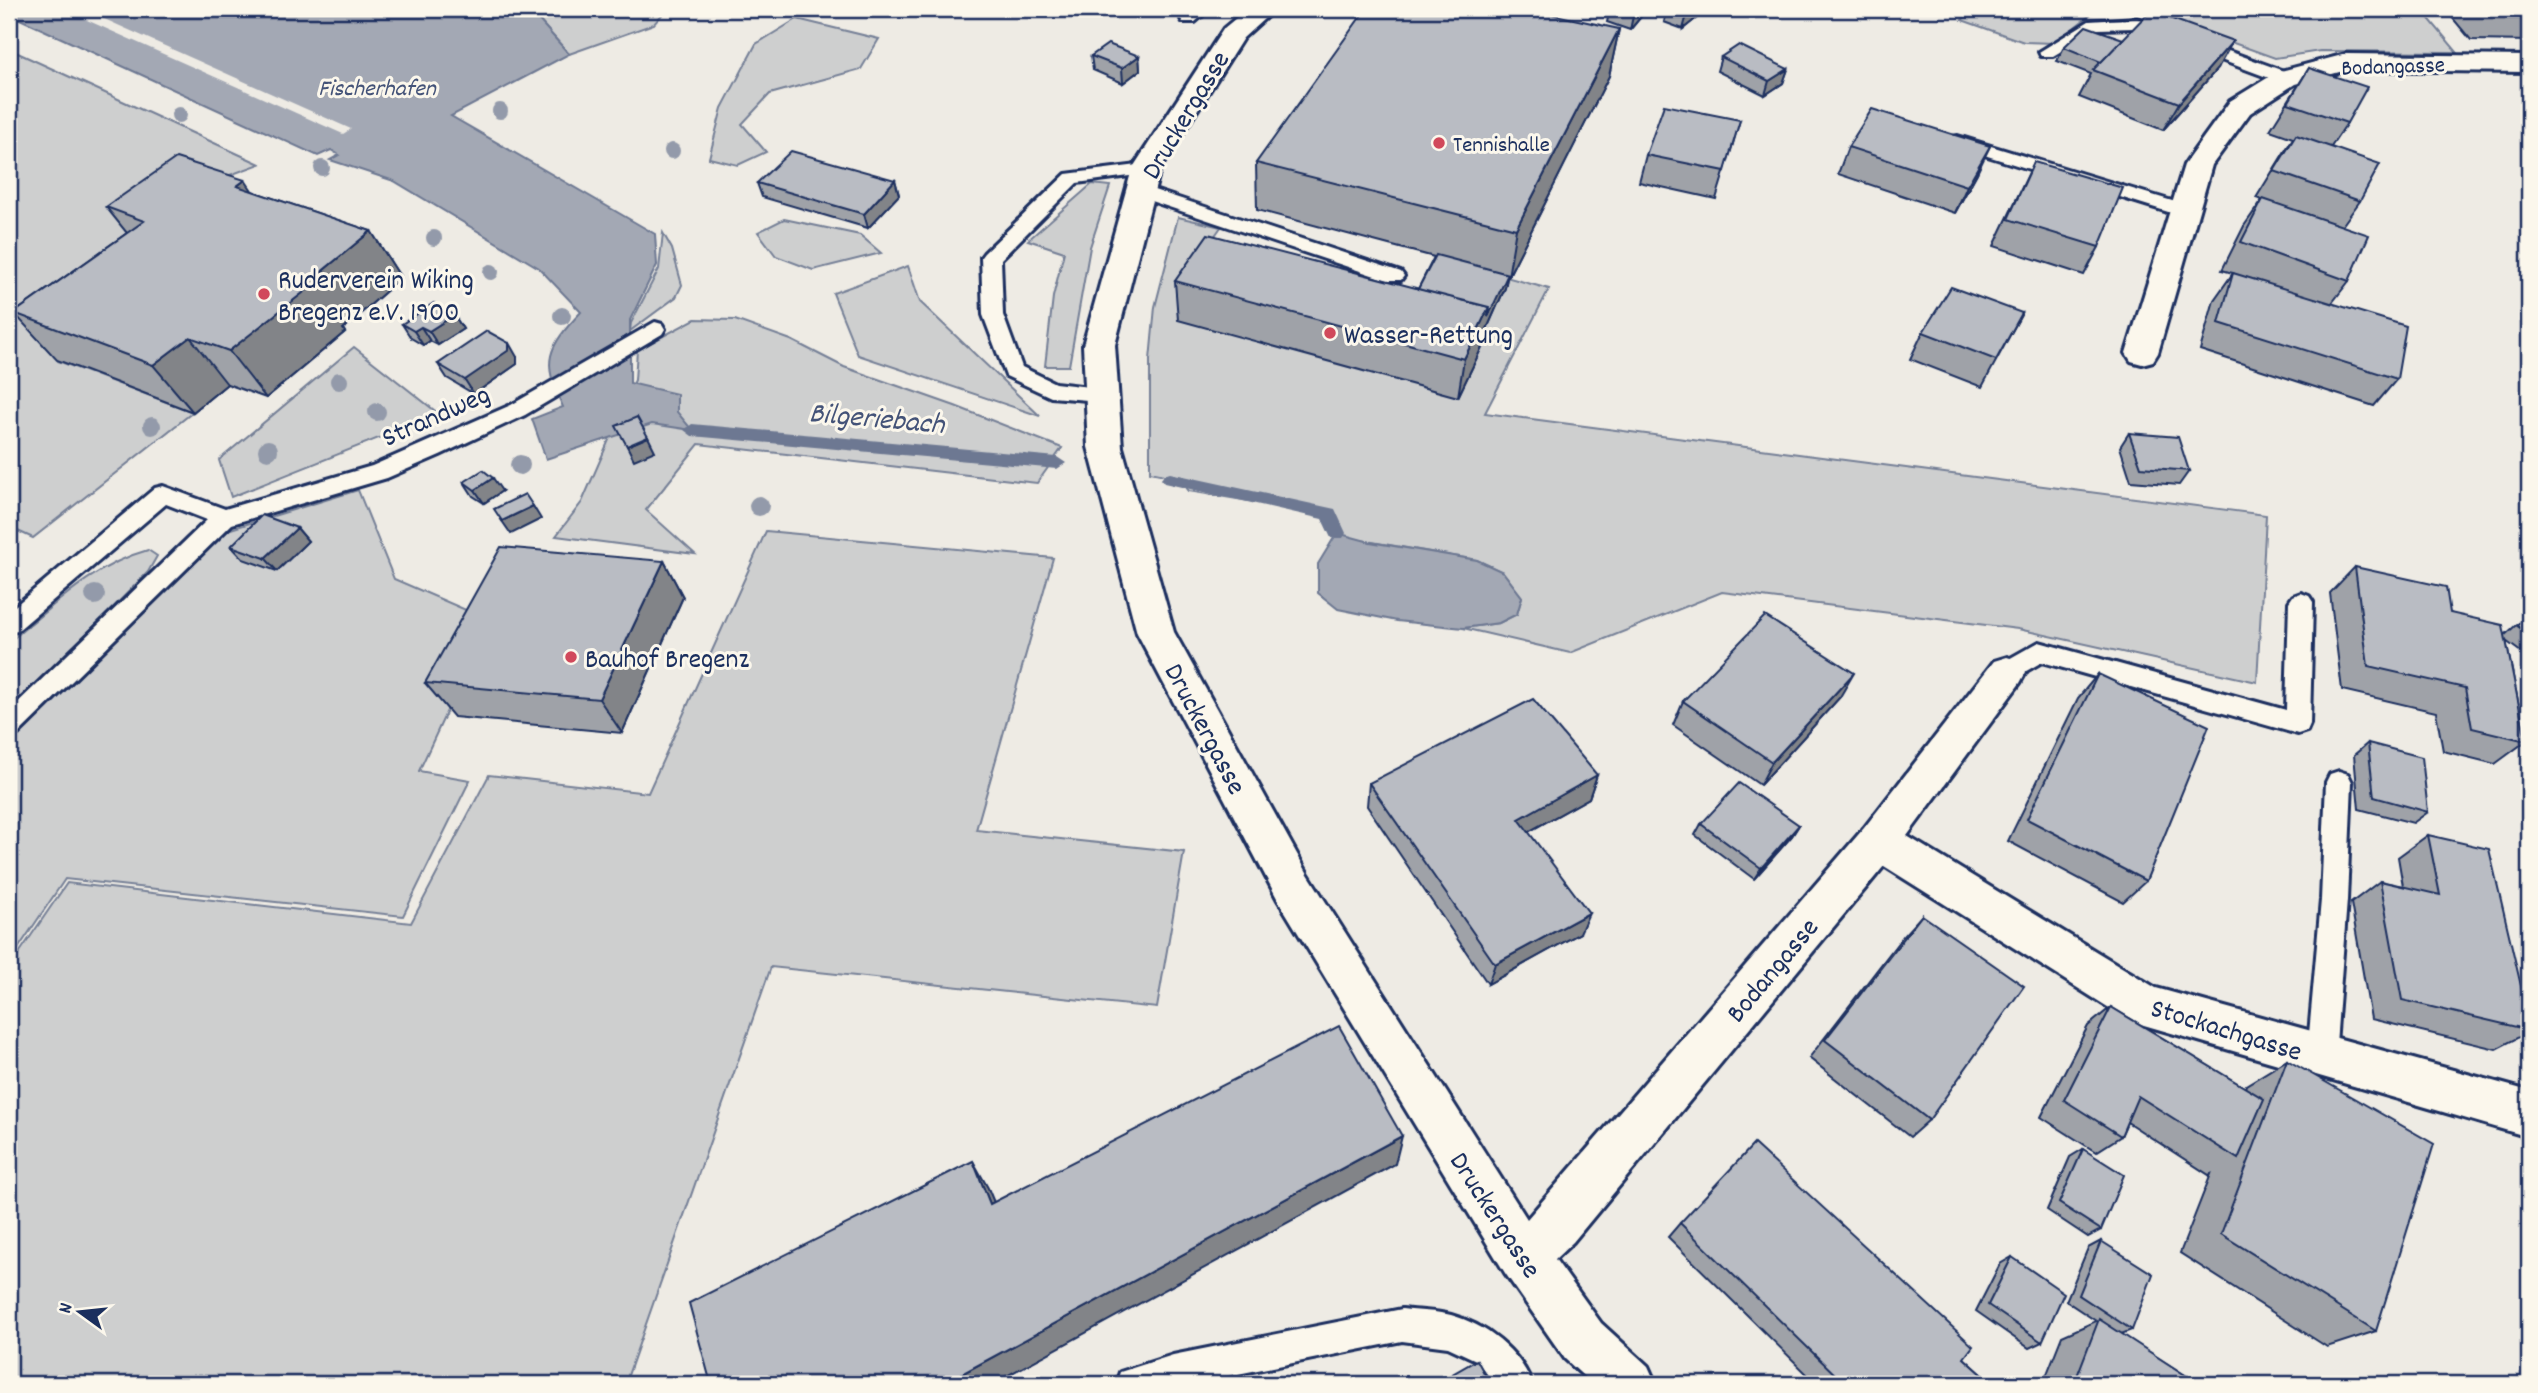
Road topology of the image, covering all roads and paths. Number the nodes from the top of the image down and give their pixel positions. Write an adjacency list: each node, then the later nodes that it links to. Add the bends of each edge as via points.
1 (1262, 9): 6 (street, Druckergasse, via 1233,33)
2 (2047, 52): 4 (lane, via 2095,24 2137,23)
3 (2529, 64): 4 (street, Bodangasse, via 2346,62)
4 (2286, 78): 7 (street, Bodangasse, via 2240,107 2198,165)
5 (1946, 137): 7 (lane)
6 (1142, 180): 8 (lane); 11 (street, Druckergasse, via 1099,345); 11 (lane, via 1072,178 991,257 993,315 1013,371 1051,390)
7 (2185, 211): 10 (street, Bodangasse)
8 (1394, 276)
9 (655, 329): 12 (lane, Strandweg, via 518,410 379,472)
10 (2142, 353)
11 (1100, 394): 21 (street, Druckergasse, via 1105,447 1156,633 1293,887)
12 (224, 518): 14 (lane, via 163,494); 16 (lane, Strandweg)
13 (2301, 602): 15 (lane, via 2298,724 2039,652)
14 (9, 624)
15 (2007, 672): 18 (street, Bodangasse)
16 (9, 727)
17 (2339, 782): 19 (lane)
18 (1879, 841): 19 (street, Stockachgasse, via 2146,1006); 21 (street, Bodangasse, via 1556,1225)
19 (2321, 1057): 20 (street, Stockachgasse)
20 (2529, 1114)
21 (1522, 1256): 24 (street, Druckergasse, via 1583,1341)
22 (1132, 1384): 23 (lane, via 1173,1371 1402,1325 1451,1331 1488,1349)
23 (1516, 1384)
24 (1630, 1384)

